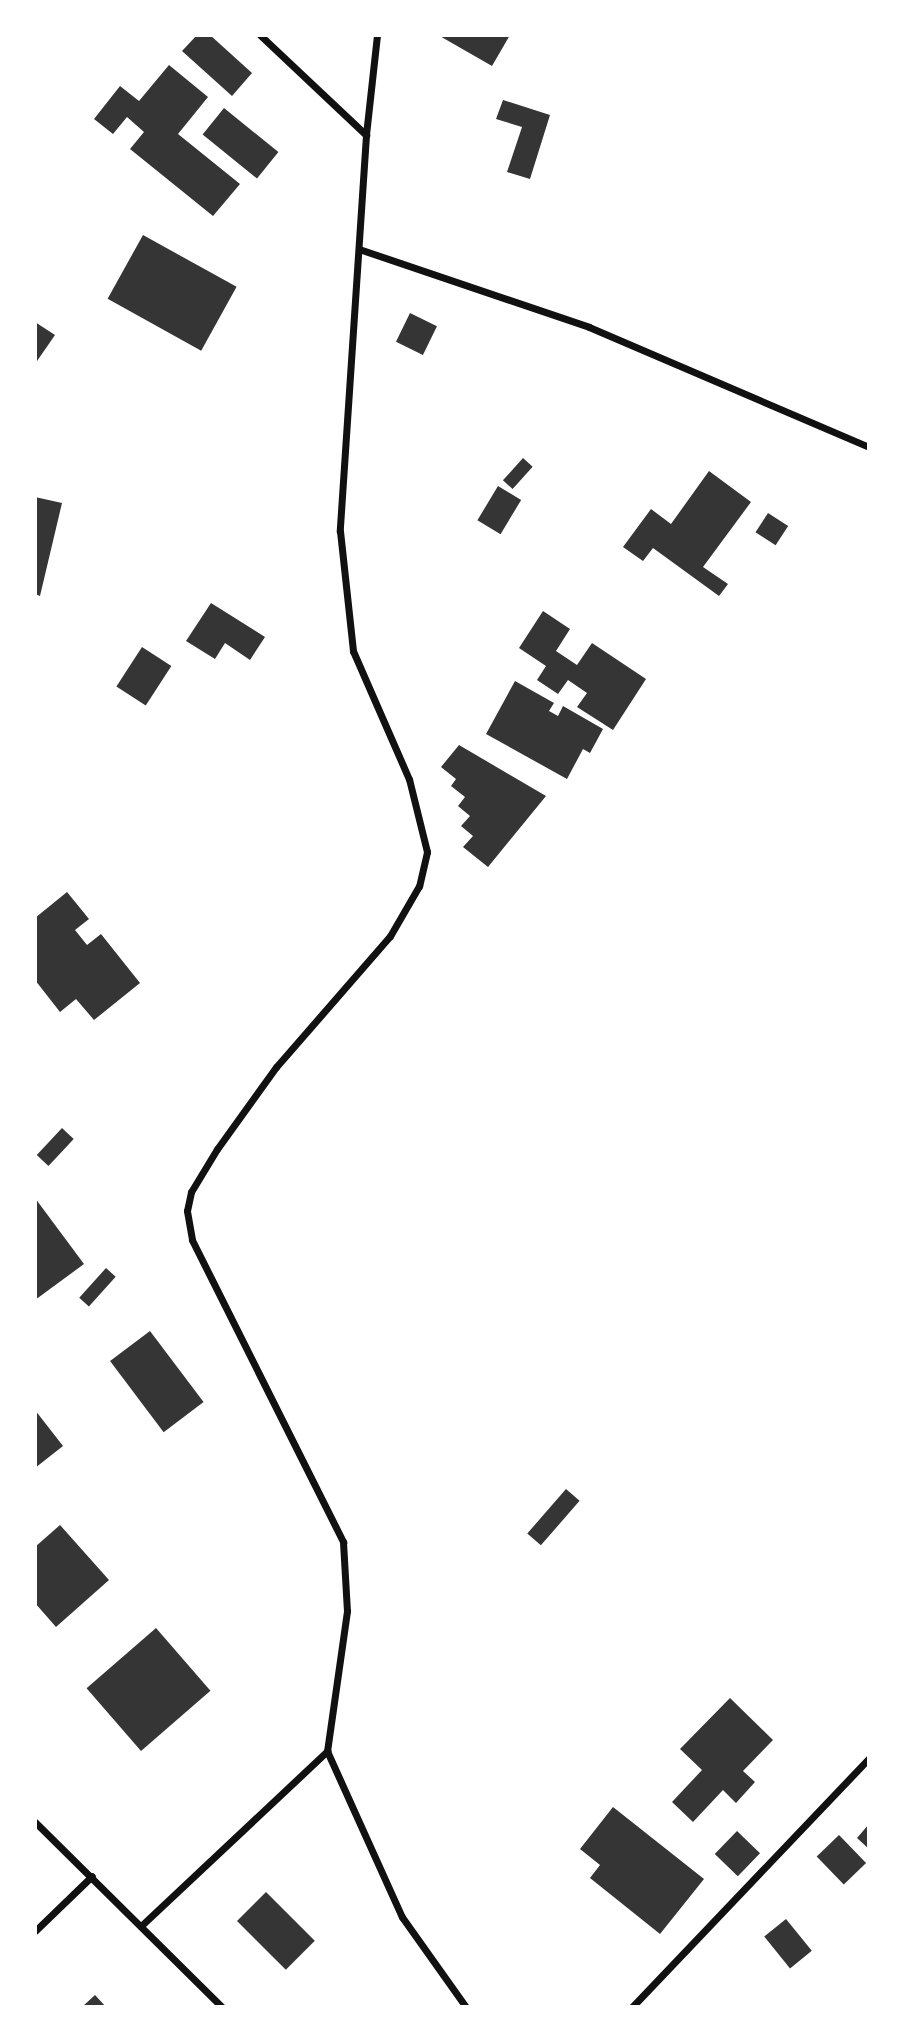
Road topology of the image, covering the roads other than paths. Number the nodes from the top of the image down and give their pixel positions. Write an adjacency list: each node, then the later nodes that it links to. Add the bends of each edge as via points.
1 (260, 35): 3 (street)
2 (377, 35): 3 (street)
3 (366, 135): 4 (street)
4 (359, 249): 5 (street, via 589,327); 6 (street, via 340,531 352,643 409,779 427,852 419,886 390,936 276,1067 216,1149 191,1192 187,1211 192,1240 343,1542 347,1611)
5 (867, 443)
6 (327, 1751): 10 (street); 13 (street, via 402,1917)
7 (869, 1758): 14 (street)
8 (35, 1822): 9 (street)
9 (92, 1876): 10 (street); 11 (street)
10 (143, 1924): 12 (street)
11 (35, 1931)
12 (222, 2007)
13 (466, 2007)
14 (632, 2007)

